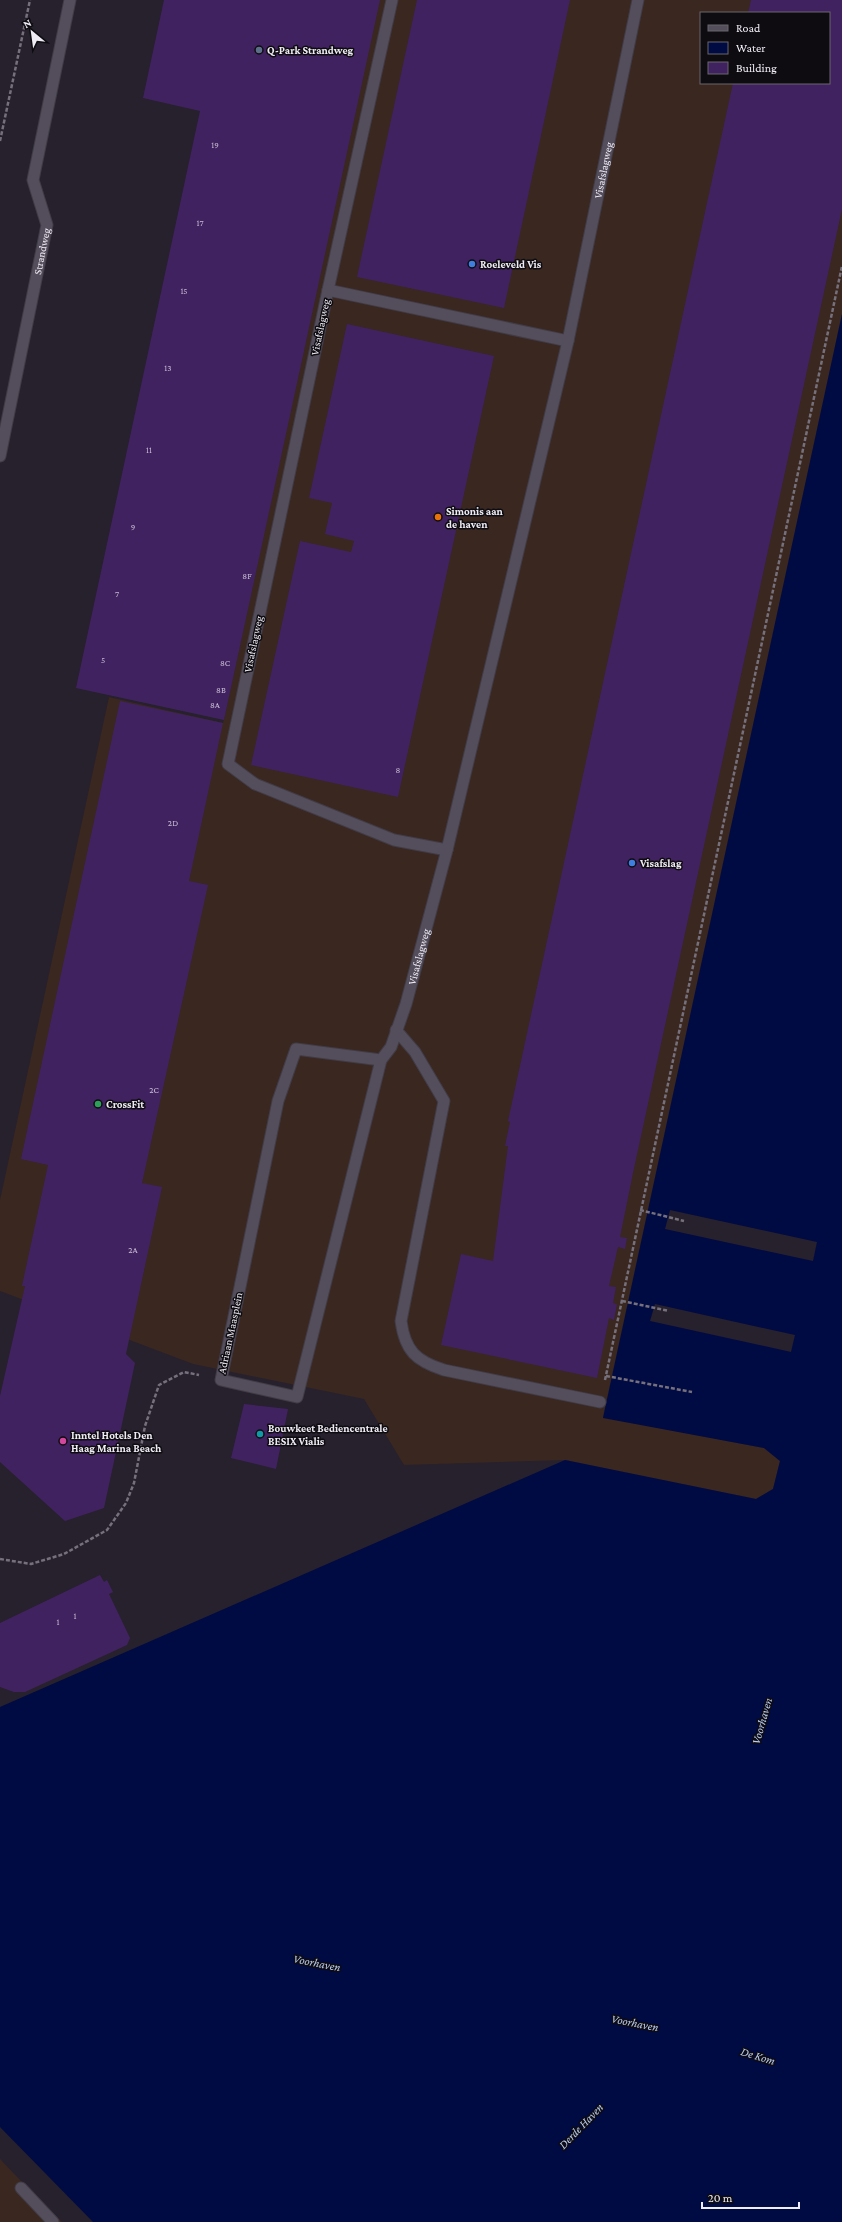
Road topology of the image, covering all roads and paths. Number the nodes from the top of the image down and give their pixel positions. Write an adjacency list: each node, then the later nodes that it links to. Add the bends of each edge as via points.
1 (30, 0): 5 (path)
2 (70, 0): 9 (street, Strandweg, via 33,180 47,225)
3 (392, 0): 7 (street, Visafslagweg)
4 (638, 0): 8 (street, Visafslagweg)
5 (0, 141)
6 (842, 266): 13 (path)
7 (328, 290): 8 (street, Visafslagweg); 10 (street, Visafslagweg, via 228,764 255,784 394,840)
8 (568, 341): 10 (street, Visafslagweg)
9 (0, 456)
10 (447, 850): 11 (street, Visafslagweg, via 406,1004)
11 (396, 1030): 12 (street, Visafslagweg, via 391,1046); 20 (street, via 415,1052 444,1101 401,1321 404,1339 413,1354 427,1364 444,1370)
12 (381, 1060): 18 (street, Adriaan Maasplein, via 296,1049 278,1101); 18 (street, Adriaan Maasplein, via 297,1397)
13 (640, 1210): 14 (path); 15 (path)
14 (684, 1221)
15 (622, 1301): 16 (path); 17 (path)
16 (669, 1311)
17 (606, 1376): 19 (path); 20 (path)
18 (220, 1380): 21 (path, via 184,1372 160,1384 144,1426 134,1483 126,1503 108,1530 64,1554 31,1564)
19 (692, 1392)
20 (600, 1402)
21 (0, 1559)
22 (22, 2188): 23 (street)
23 (53, 2222)

